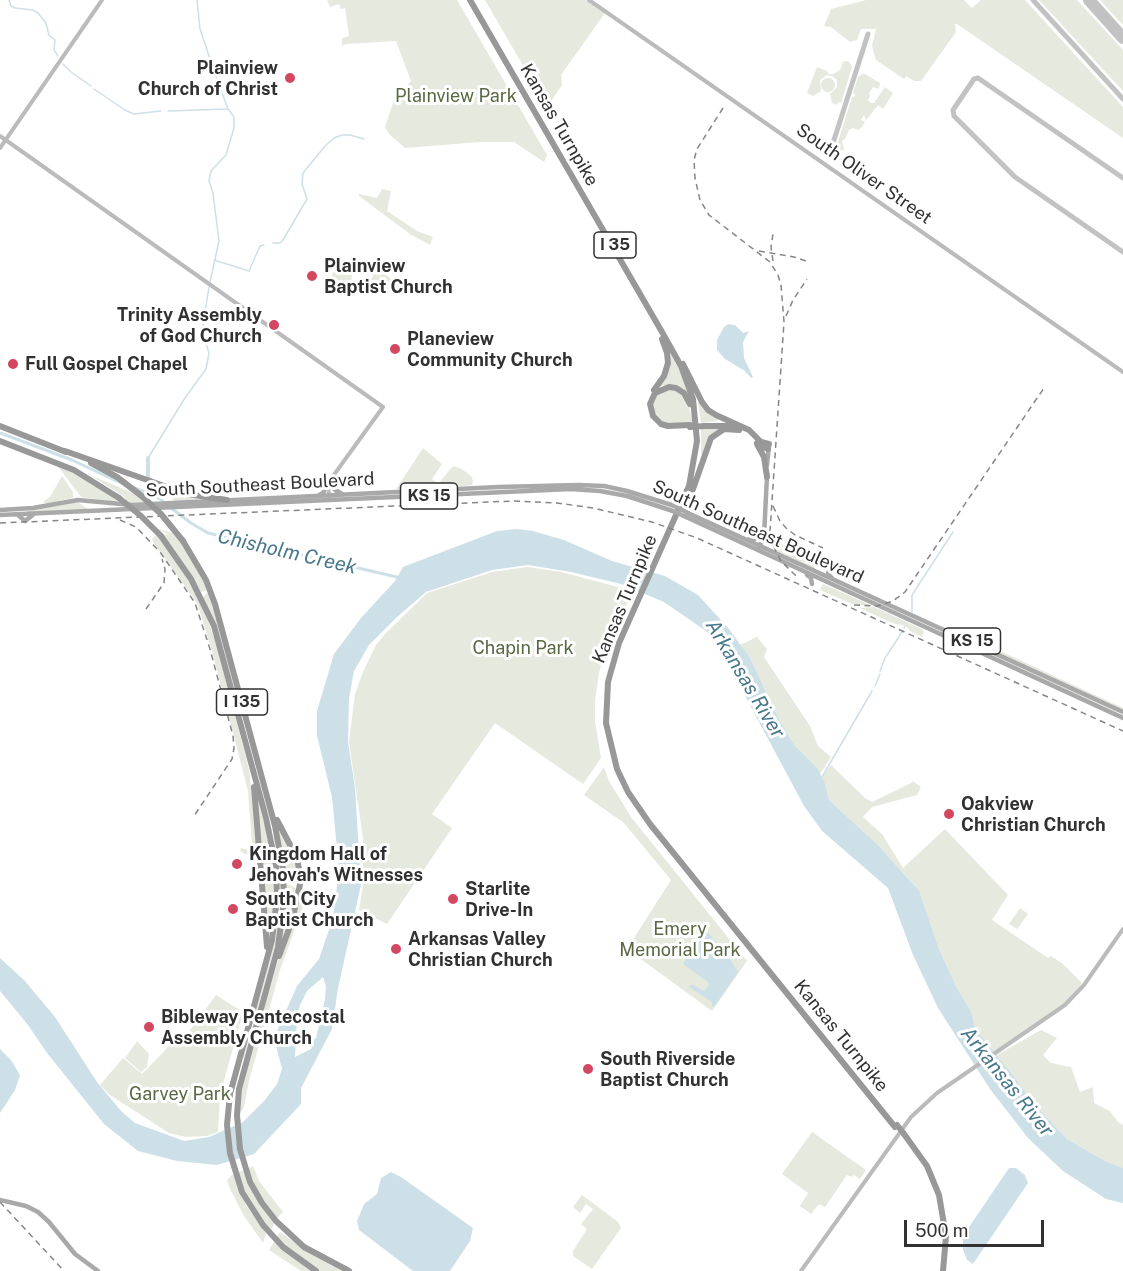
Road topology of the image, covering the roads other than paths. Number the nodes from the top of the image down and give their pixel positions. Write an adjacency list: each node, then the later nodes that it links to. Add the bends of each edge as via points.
1 (102, 0): 5 (main road)
2 (471, 0): 7 (highway, Kansas Turnpike / I 35); 8 (highway, Kansas Turnpike / I 35)
3 (589, 0): 9 (main road, South Oliver Street)
4 (0, 136): 5 (main road)
5 (5, 140): 6 (main road); 21 (main road, via 383,407)
6 (0, 148)
7 (654, 319): 13 (highway, via 668,363 650,399 650,413 662,426); 19 (highway, Kansas Turnpike / I 35, via 681,366 693,399 697,441)
8 (684, 364): 10 (highway, via 705,406); 26 (highway, Kansas Turnpike / I 35, via 695,393 700,429 697,467)
9 (1123, 372)
10 (731, 422): 11 (highway); 17 (highway)
11 (705, 425): 13 (highway, bridge); 14 (highway)
12 (0, 426): 18 (highway, I 135)
13 (690, 426): 19 (highway, via 657,422 650,408 656,393 673,387 689,401 695,437)
14 (744, 431): 16 (highway); 26 (highway, via 724,429 711,438)
15 (0, 441): 45 (highway, I 135, bridge, via 74,470 119,498 161,536 206,607)
16 (757, 443): 17 (highway); 20 (highway)
17 (769, 446): 20 (main road)
18 (65, 451): 25 (highway, via 194,496); 46 (highway, I 135, bridge, via 117,477 143,497 171,525 206,580)
19 (692, 473): 38 (highway, Kansas Turnpike / I 35)
20 (767, 477): 34 (main road)
21 (331, 483): 22 (main road, via 336,491); 23 (main road); 24 (main road)
22 (347, 495): 24 (main road, South Southeast Boulevard / KS 15); 28 (main road, South Southeast Boulevard / KS 15, via 579,485 627,490)
23 (316, 496): 24 (main road, South Southeast Boulevard / KS 15); 25 (main road, South Southeast Boulevard / KS 15)
24 (330, 497): 27 (main road, South Southeast Boulevard / KS 15); 28 (main road, South Southeast Boulevard / KS 15, via 571,489 627,495)
25 (227, 500): 27 (main road, South Southeast Boulevard)
26 (685, 505): 38 (highway, Kansas Turnpike / I 35)
27 (154, 506): 29 (main road, South Southeast Boulevard / KS 15); 29 (main road, South Southeast Boulevard, via 75,500)
28 (674, 508): 33 (main road, South Southeast Boulevard / KS 15, bridge)
29 (36, 510): 30 (main road, South Southeast Boulevard); 31 (main road); 32 (main road, via 25,521)
30 (0, 512): 31 (main road); 32 (main road)
31 (24, 513): 32 (main road)
32 (13, 514)
33 (687, 515): 35 (main road, South Southeast Boulevard / KS 15); 36 (main road, South Southeast Boulevard / KS 15)
34 (763, 532): 35 (main road, via 755,539); 36 (main road); 37 (main road, via 767,546)
35 (745, 538): 36 (main road, South Southeast Boulevard / KS 15)
36 (758, 547): 37 (main road, South Southeast Boulevard / KS 15); 40 (main road, South Southeast Boulevard / KS 15)
37 (774, 552): 41 (main road, South Southeast Boulevard / KS 15)
38 (661, 555): 57 (highway, Kansas Turnpike / I 35, bridge, via 620,650 613,676 610,741 624,785 644,815 903,1135 935,1197 942,1234)
39 (830, 568): 41 (main road, via 828,574)
40 (800, 570): 42 (main road, via 811,578); 44 (main road, South Southeast Boulevard / KS 15)
41 (836, 581): 43 (main road, South Southeast Boulevard / KS 15)
42 (812, 584)
43 (1123, 712)
44 (1123, 718)
45 (251, 762): 47 (highway); 50 (highway, I 135, via 276,866 274,931)
46 (268, 798): 51 (highway, I 135, via 284,884 281,932); 51 (highway, via 297,858 297,884 292,921)
47 (260, 854): 48 (highway); 50 (highway, via 267,942)
48 (251, 859)
49 (1123, 929): 56 (main road, via 1069,1001 936,1093 910,1117)
50 (262, 977): 54 (highway, I 135, via 231,1085 228,1143 250,1208 278,1242)
51 (267, 985): 55 (highway, I 135, via 240,1081 238,1139 246,1169 256,1194 284,1230)
52 (0, 1200): 53 (main road, via 21,1204 44,1217 74,1253)
53 (98, 1271)
54 (316, 1271)
55 (348, 1271)
56 (801, 1271)
57 (941, 1271)

